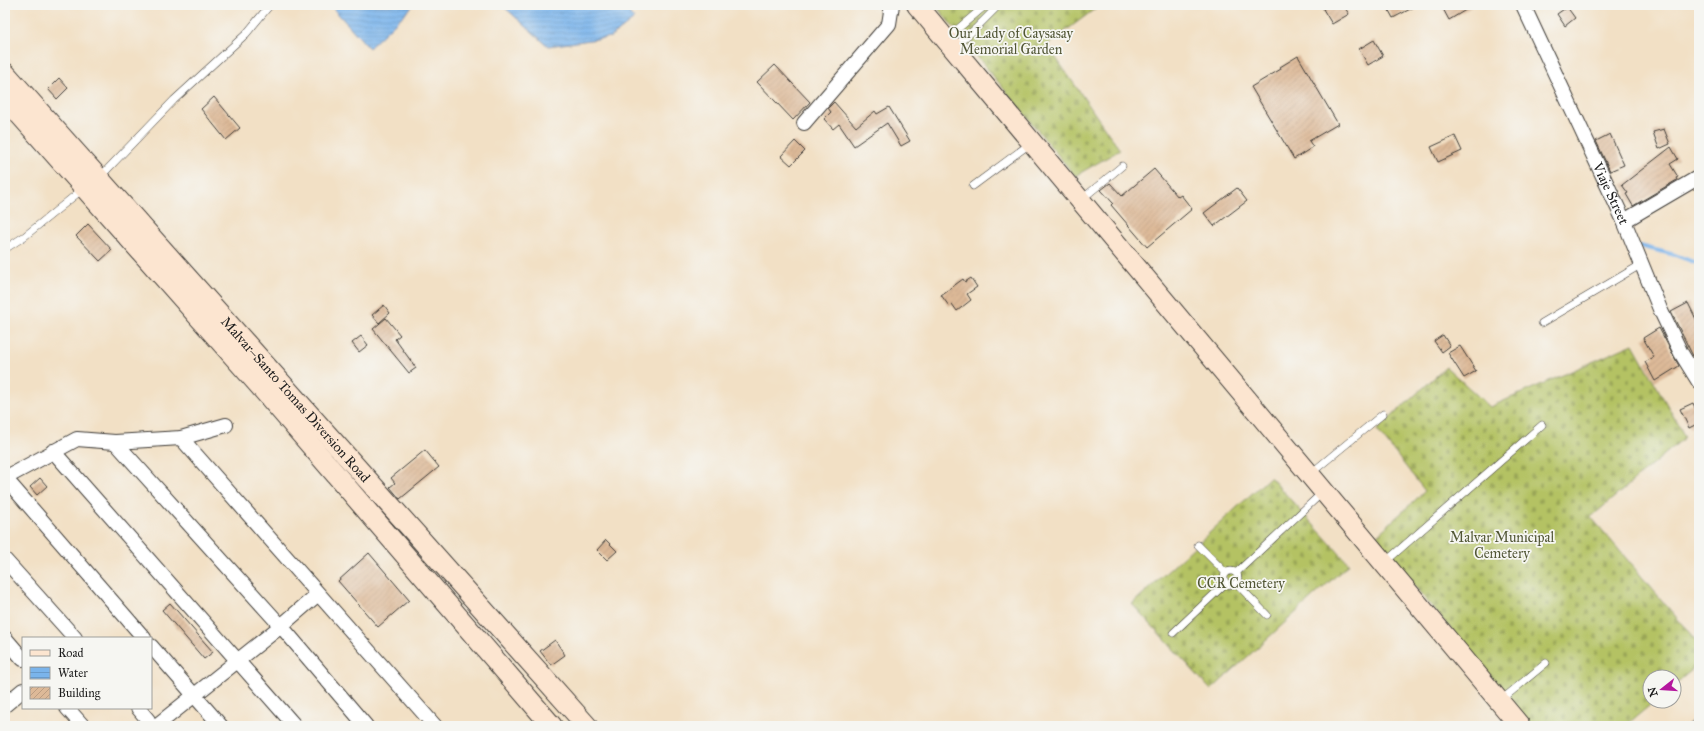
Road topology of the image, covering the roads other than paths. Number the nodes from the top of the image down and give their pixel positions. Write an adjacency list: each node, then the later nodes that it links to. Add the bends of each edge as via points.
1 (270, 5): 14 (lane, via 246,34 174,100)
2 (892, 5): 10 (street, via 889,24)
3 (917, 5): 7 (street)
4 (986, 5): 7 (lane)
5 (999, 5): 7 (lane, via 975,30)
6 (1523, 5): 17 (street, Viaje Street)
7 (950, 43): 11 (street)
8 (5, 73): 14 (street, Malvar–Santo Tomas Diversion Road)
9 (5, 98): 14 (street, Malvar–Santo Tomas Diversion Road)
10 (804, 123)
11 (1031, 143): 15 (lane); 16 (street)
12 (1122, 166): 16 (lane)
13 (1699, 177): 17 (street)
14 (91, 183): 18 (lane); 63 (street, Malvar–Santo Tomas Diversion Road, via 266,394); 64 (street, Malvar–Santo Tomas Diversion Road)
15 (973, 186)
16 (1080, 201): 28 (street)
17 (1624, 221): 19 (street, Viaje Street)
18 (5, 250)
19 (1642, 264): 20 (lane); 21 (street, Viaje Street, via 1681,353)
20 (1542, 322)
21 (1699, 382)
22 (1383, 414): 28 (lane)
23 (226, 425): 25 (street)
24 (1542, 425): 33 (lane)
25 (181, 438): 26 (street); 38 (street)
26 (115, 442): 27 (street, via 77,440); 40 (street)
27 (53, 451): 29 (street); 47 (street)
28 (1310, 474): 30 (street)
29 (5, 478): 43 (street)
30 (1325, 490): 33 (street); 35 (lane)
31 (1198, 545): 34 (lane)
32 (5, 560): 42 (street)
33 (1384, 563): 51 (street)
34 (1226, 573): 35 (lane); 36 (lane)
35 (1236, 573): 37 (lane)
36 (1226, 583): 37 (lane); 41 (lane)
37 (1236, 584): 39 (lane)
38 (318, 594): 40 (street); 62 (street)
39 (1267, 615)
40 (281, 626): 47 (street); 61 (street)
41 (1174, 633)
42 (74, 637)
43 (143, 637)
44 (5, 638): 46 (street)
45 (152, 647): 50 (street)
46 (22, 658)
47 (238, 659): 50 (street); 60 (street)
48 (1546, 663): 51 (lane)
49 (22, 691): 52 (street)
50 (194, 695): 58 (street); 59 (street)
51 (1500, 700): 65 (street)
52 (5, 705)
53 (68, 709): 56 (street)
54 (139, 709): 57 (street)
55 (1699, 721): 66 (lane)
56 (83, 726)
57 (150, 726)
58 (156, 726)
59 (221, 726)
60 (295, 726)
61 (366, 726)
62 (435, 726)
63 (552, 726)
64 (586, 726)
65 (1520, 726)
66 (1693, 726)

